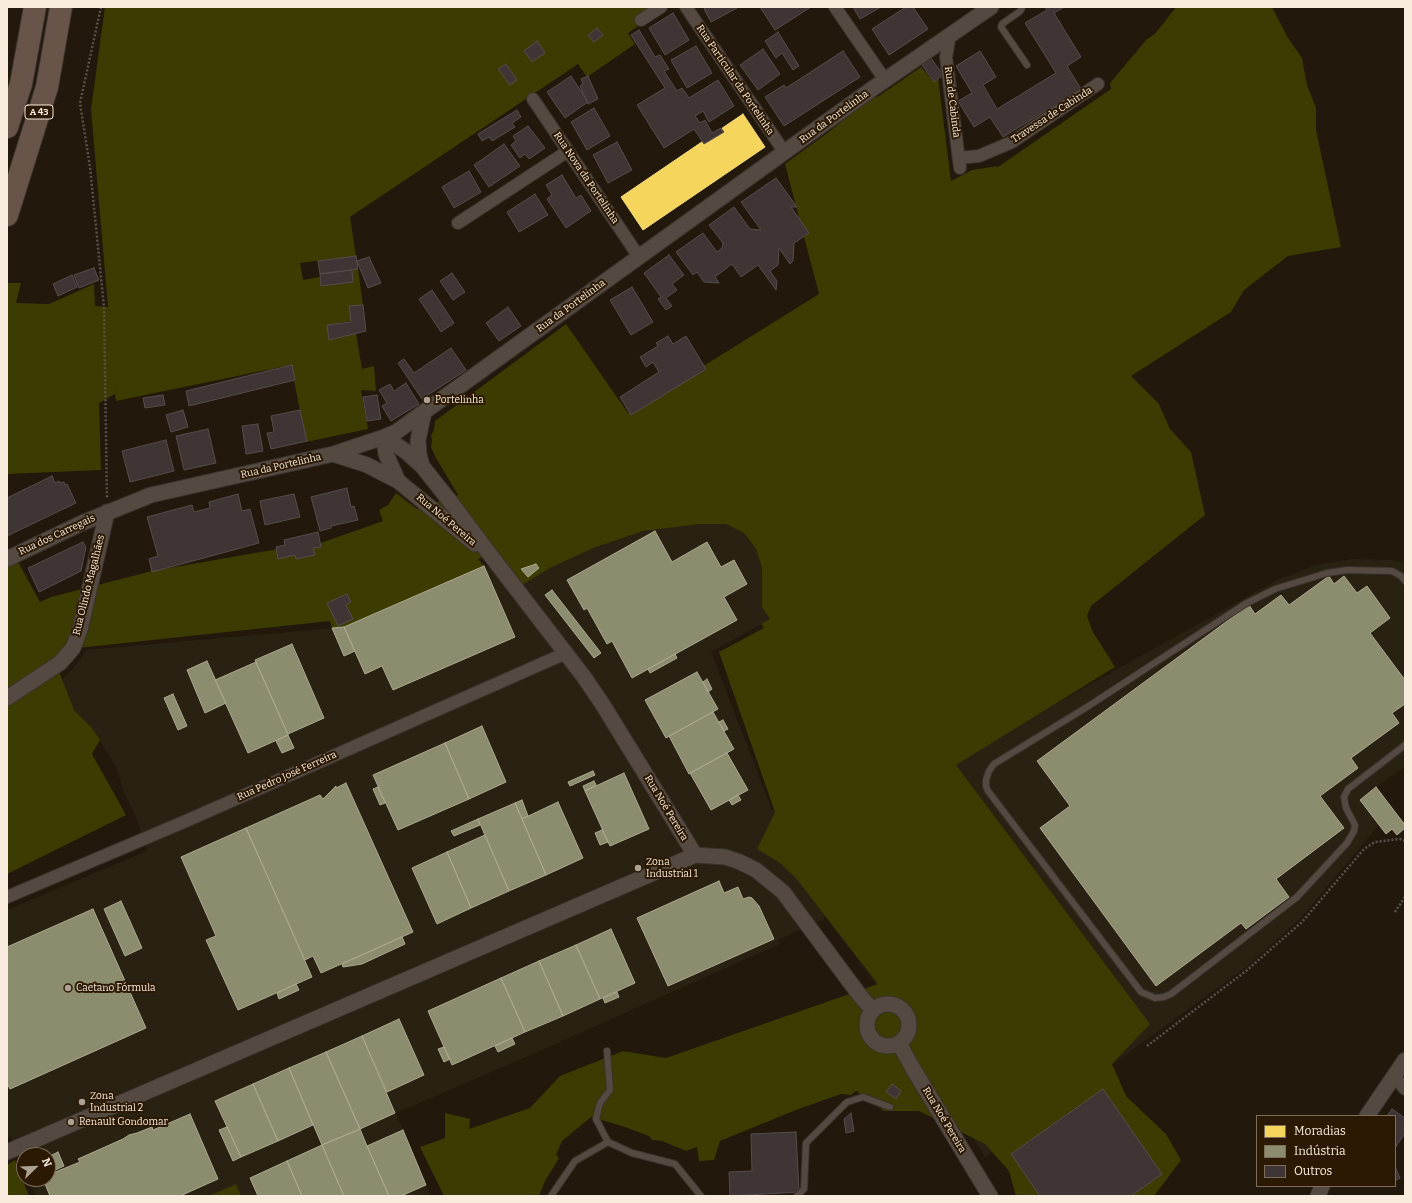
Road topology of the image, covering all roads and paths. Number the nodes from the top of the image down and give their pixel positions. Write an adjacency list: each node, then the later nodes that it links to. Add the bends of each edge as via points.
1 (35, 7): 15 (highway, A 43, via 21,84)
2 (61, 7): 19 (highway, A 43, via 47,87)
3 (101, 7): 27 (path, via 80,103 90,167 104,307)
4 (661, 7): 9 (street)
5 (686, 7): 17 (street, Rua Particular da Portelinha)
6 (835, 7): 12 (street)
7 (991, 7): 10 (street, Rua da Portelinha)
8 (1022, 7): 11 (lane, via 1001,27)
9 (641, 20)
10 (950, 35): 12 (street, Rua da Portelinha); 18 (street, Rua de Cabinda, via 946,57)
11 (1027, 64)
12 (885, 80): 17 (street, Rua da Portelinha)
13 (1098, 84): 18 (street, Travessa de Cabinda, via 1012,142)
14 (533, 99): 16 (street, Rua Nova da Portelinha)
15 (7, 127)
16 (568, 151): 20 (street); 21 (street, Rua Nova da Portelinha)
17 (784, 153): 21 (street, Rua da Portelinha)
18 (960, 163)
19 (7, 215)
20 (458, 223)
21 (639, 258): 22 (street, Rua da Portelinha)
22 (424, 412): 23 (street, Rua da Portelinha); 25 (street, Rua Noé Pereira, via 418,440 418,454)
23 (384, 438): 24 (street, Rua da Portelinha); 25 (street, Rua Noé Pereira, via 404,450); 26 (street, Rua Noé Pereira, via 386,454)
24 (333, 454): 26 (street, Rua Noé Pereira, via 367,465); 27 (street, Rua da Portelinha, via 151,495)
25 (422, 466): 29 (street, Rua Noé Pereira)
26 (398, 481): 29 (street, Rua Noé Pereira)
27 (107, 512): 28 (street, Rua dos Carregais); 32 (street, Rua Olindo Magalhães, via 80,630 73,648 60,663)
28 (7, 558)
29 (494, 560): 31 (street, Rua Noé Pereira)
30 (1405, 581): 33 (lane, via 1392,571 1347,570 1327,573 1275,589 1245,604 994,764 989,771 986,786 1141,992 1155,998 1171,994 1297,897 1347,843 1354,831 1355,825 1344,798 1348,789)
31 (566, 653): 35 (street, Rua Noé Pereira, via 603,705); 36 (street, Rua Pedro José Ferreira)
32 (7, 698)
33 (1405, 746)
34 (1405, 840): 41 (path, via 1375,842 1364,849 1302,922 1246,971)
35 (695, 855): 39 (street, via 724,857 740,862 756,870 782,892); 49 (street)
36 (7, 897)
37 (1405, 898): 38 (path)
38 (1395, 912)
39 (872, 1010): 40 (street, via 866,1022 869,1036 879,1045); 40 (street, via 878,1006 892,1004 904,1011 909,1025 905,1038)
40 (900, 1043): 53 (street, Rua Noé Pereira)
41 (1147, 1046)
42 (607, 1051): 48 (lane, via 610,1090 600,1103 596,1119)
43 (1405, 1060): 44 (street)
44 (1394, 1076): 45 (street); 47 (street)
45 (1405, 1089)
46 (890, 1107): 52 (lane, via 863,1097 848,1102 806,1143 804,1189)
47 (1368, 1115)
48 (608, 1142): 50 (lane, via 575,1161); 51 (lane, via 632,1153 675,1164)
49 (7, 1152)
50 (551, 1196)
51 (701, 1196)
52 (798, 1196)
53 (990, 1196)

